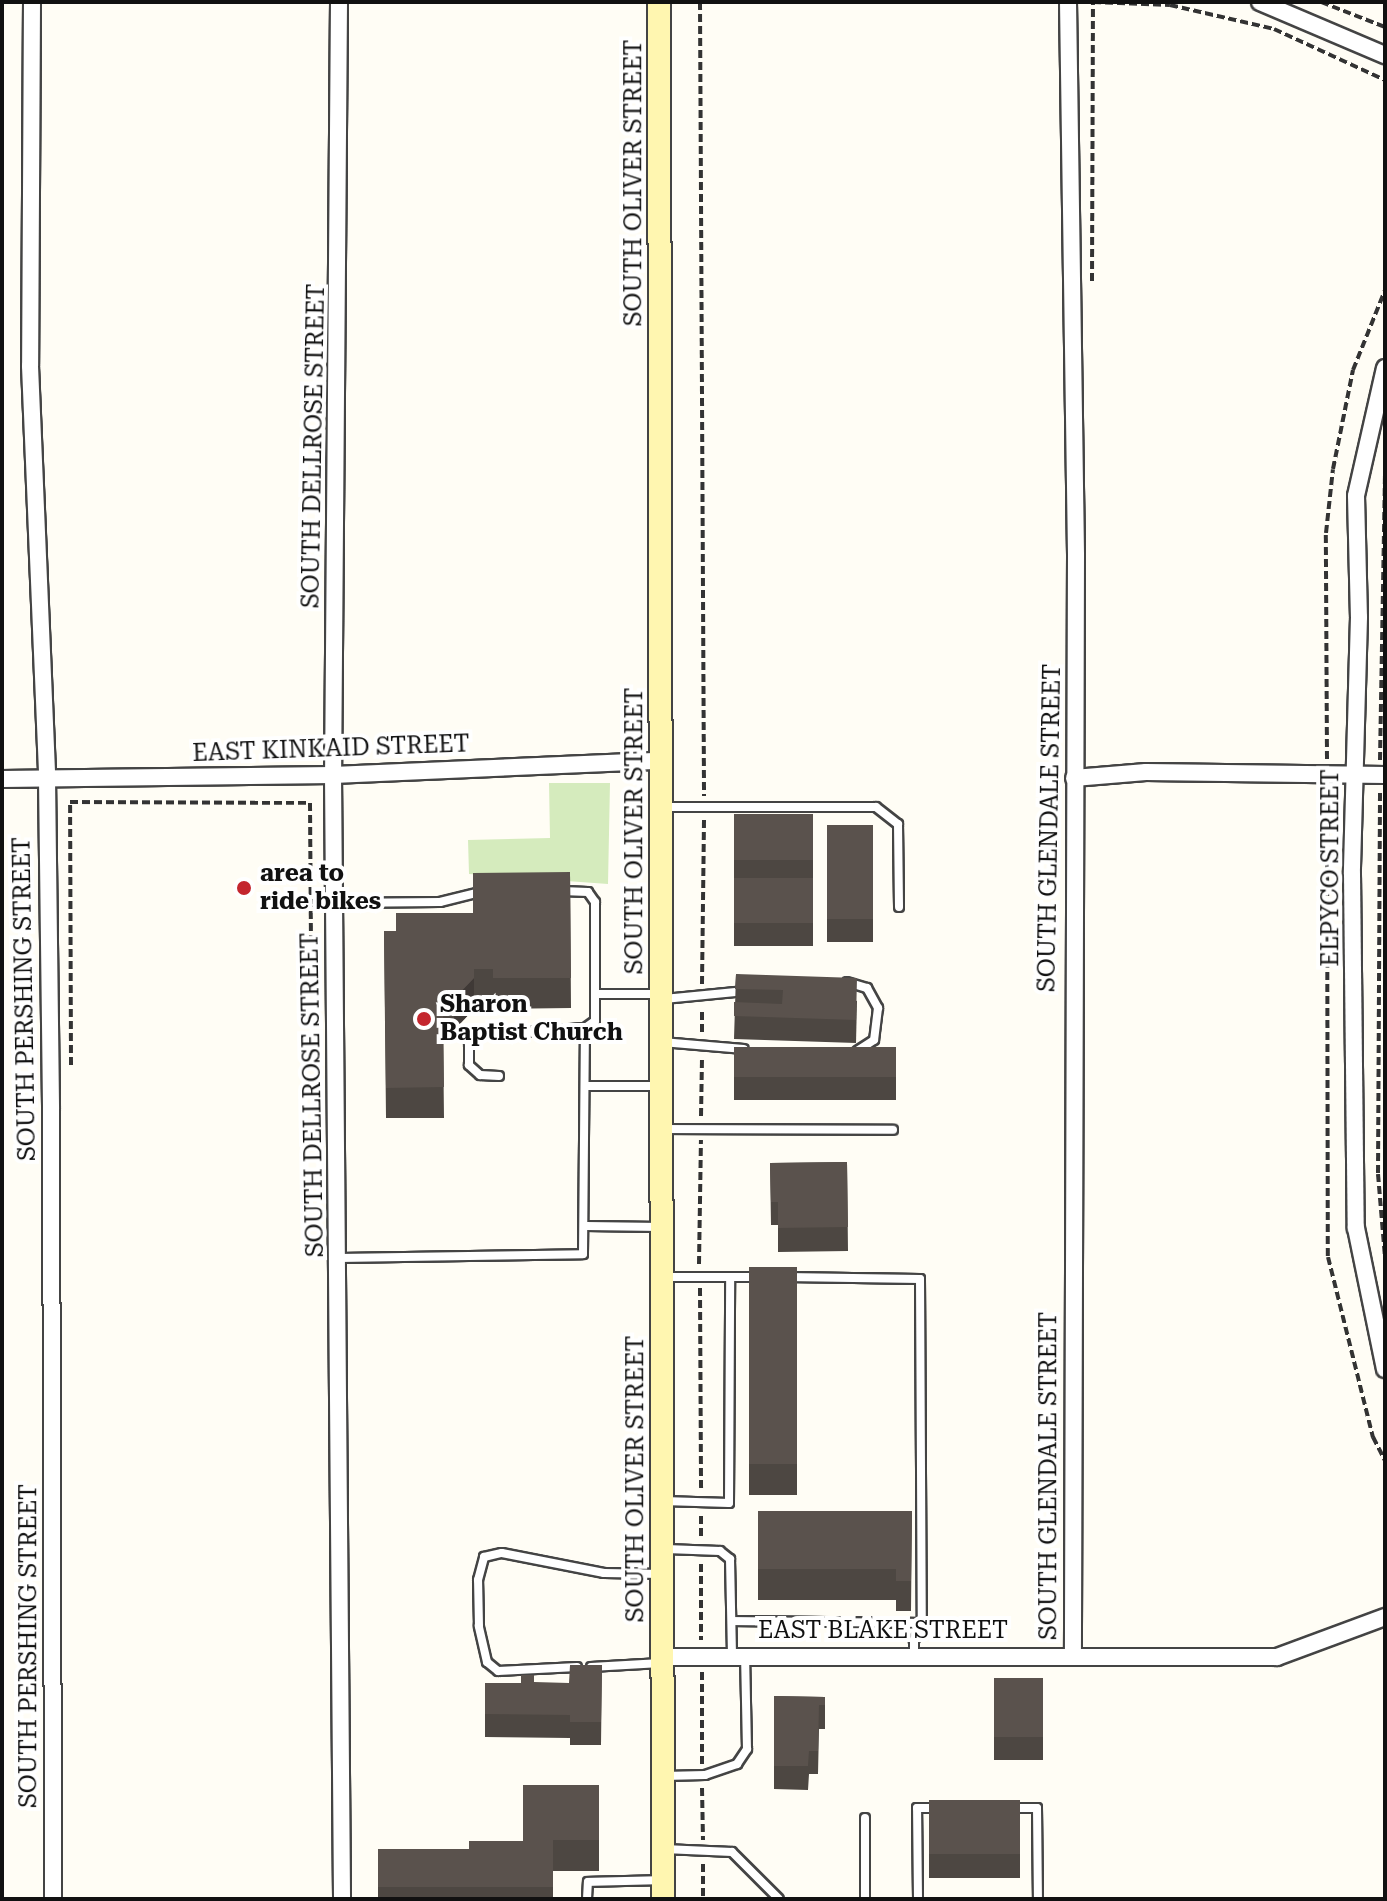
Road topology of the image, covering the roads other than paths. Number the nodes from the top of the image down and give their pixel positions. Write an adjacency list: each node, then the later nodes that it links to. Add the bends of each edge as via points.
1 (32, 2): 12 (street, SOUTH PERSHING STREET, via 30,366)
2 (339, 2): 11 (street, SOUTH DELLROSE STREET)
3 (659, 2): 8 (main road, SOUTH OLIVER STREET)
4 (1068, 2): 13 (street, SOUTH GLENDALE STREET)
5 (1265, 3): 6 (street)
6 (1385, 55)
7 (1385, 368): 9 (street, ELPYCO STREET, via 1356,496)
8 (660, 761): 11 (street, EAST KINKAID STREET); 15 (main road, SOUTH OLIVER STREET)
9 (1355, 774): 10 (street); 13 (street, via 1146,772); 40 (street, ELPYCO STREET, via 1356,1228)
10 (1382, 774)
11 (333, 775): 12 (street, EAST KINKAID STREET); 18 (street, SOUTH DELLROSE STREET)
12 (47, 778): 14 (street, EAST KINKAID STREET); 57 (street, SOUTH PERSHING STREET)
13 (1074, 778): 49 (street, SOUTH GLENDALE STREET)
14 (2, 779)
15 (660, 807): 19 (lane, via 876,807 898,824); 23 (main road, SOUTH OLIVER STREET)
16 (499, 891): 18 (lane, via 470,892 440,902)
17 (556, 891): 22 (lane, via 584,891 594,897)
18 (335, 903): 35 (street, SOUTH DELLROSE STREET)
19 (899, 907)
20 (833, 982): 27 (lane, via 867,988 878,1008 874,1040)
21 (763, 989): 23 (lane)
22 (596, 994): 23 (lane); 24 (lane, via 595,1021)
23 (661, 997): 25 (main road, SOUTH OLIVER STREET)
24 (585, 1028): 28 (lane, via 480,1035 469,1044 469,1065 480,1075); 29 (lane)
25 (661, 1042): 26 (lane); 30 (main road, SOUTH OLIVER STREET)
26 (763, 1050)
27 (849, 1054)
28 (499, 1076)
29 (585, 1086): 30 (lane); 33 (lane)
30 (661, 1086): 31 (main road, SOUTH OLIVER STREET)
31 (661, 1129): 32 (lane); 34 (main road, SOUTH OLIVER STREET)
32 (893, 1130)
33 (586, 1226): 34 (lane); 35 (lane, via 585,1251 574,1258)
34 (661, 1227): 36 (main road, SOUTH OLIVER STREET)
35 (339, 1258): 58 (street, SOUTH DELLROSE STREET)
36 (661, 1277): 37 (lane); 41 (main road, SOUTH OLIVER STREET)
37 (730, 1277): 38 (lane); 41 (lane, via 729,1503)
38 (762, 1277)
39 (777, 1277): 46 (lane, via 920,1279)
40 (1385, 1369)
41 (662, 1501): 42 (main road, SOUTH OLIVER STREET)
42 (662, 1549): 43 (main road, SOUTH OLIVER STREET); 45 (lane, via 720,1551 730,1559)
43 (662, 1574): 50 (main road, SOUTH OLIVER STREET); 50 (lane, via 604,1573 502,1553 484,1557 478,1580 483,1655 498,1671)
44 (1385, 1617): 49 (street, EAST BLAKE STREET, via 1277,1657)
45 (732, 1621): 46 (lane); 48 (lane)
46 (922, 1623): 47 (lane)
47 (914, 1654): 48 (street, EAST BLAKE STREET); 49 (street, EAST BLAKE STREET)
48 (739, 1655): 50 (street, EAST BLAKE STREET); 51 (lane, via 747,1749 737,1764 702,1775)
49 (1073, 1655)
50 (662, 1660): 51 (main road, SOUTH OLIVER STREET)
51 (662, 1776): 55 (main road, SOUTH OLIVER STREET)
52 (947, 1808): 62 (lane, via 917,1808)
53 (992, 1808): 63 (lane, via 1037,1808)
54 (865, 1818): 61 (lane)
55 (662, 1849): 56 (main road, SOUTH OLIVER STREET); 60 (lane, via 732,1852)
56 (663, 1890): 59 (lane, via 588,1882)
57 (53, 1899)
58 (342, 1899)
59 (587, 1899)
60 (779, 1899)
61 (865, 1899)
62 (918, 1899)
63 (1038, 1899)

